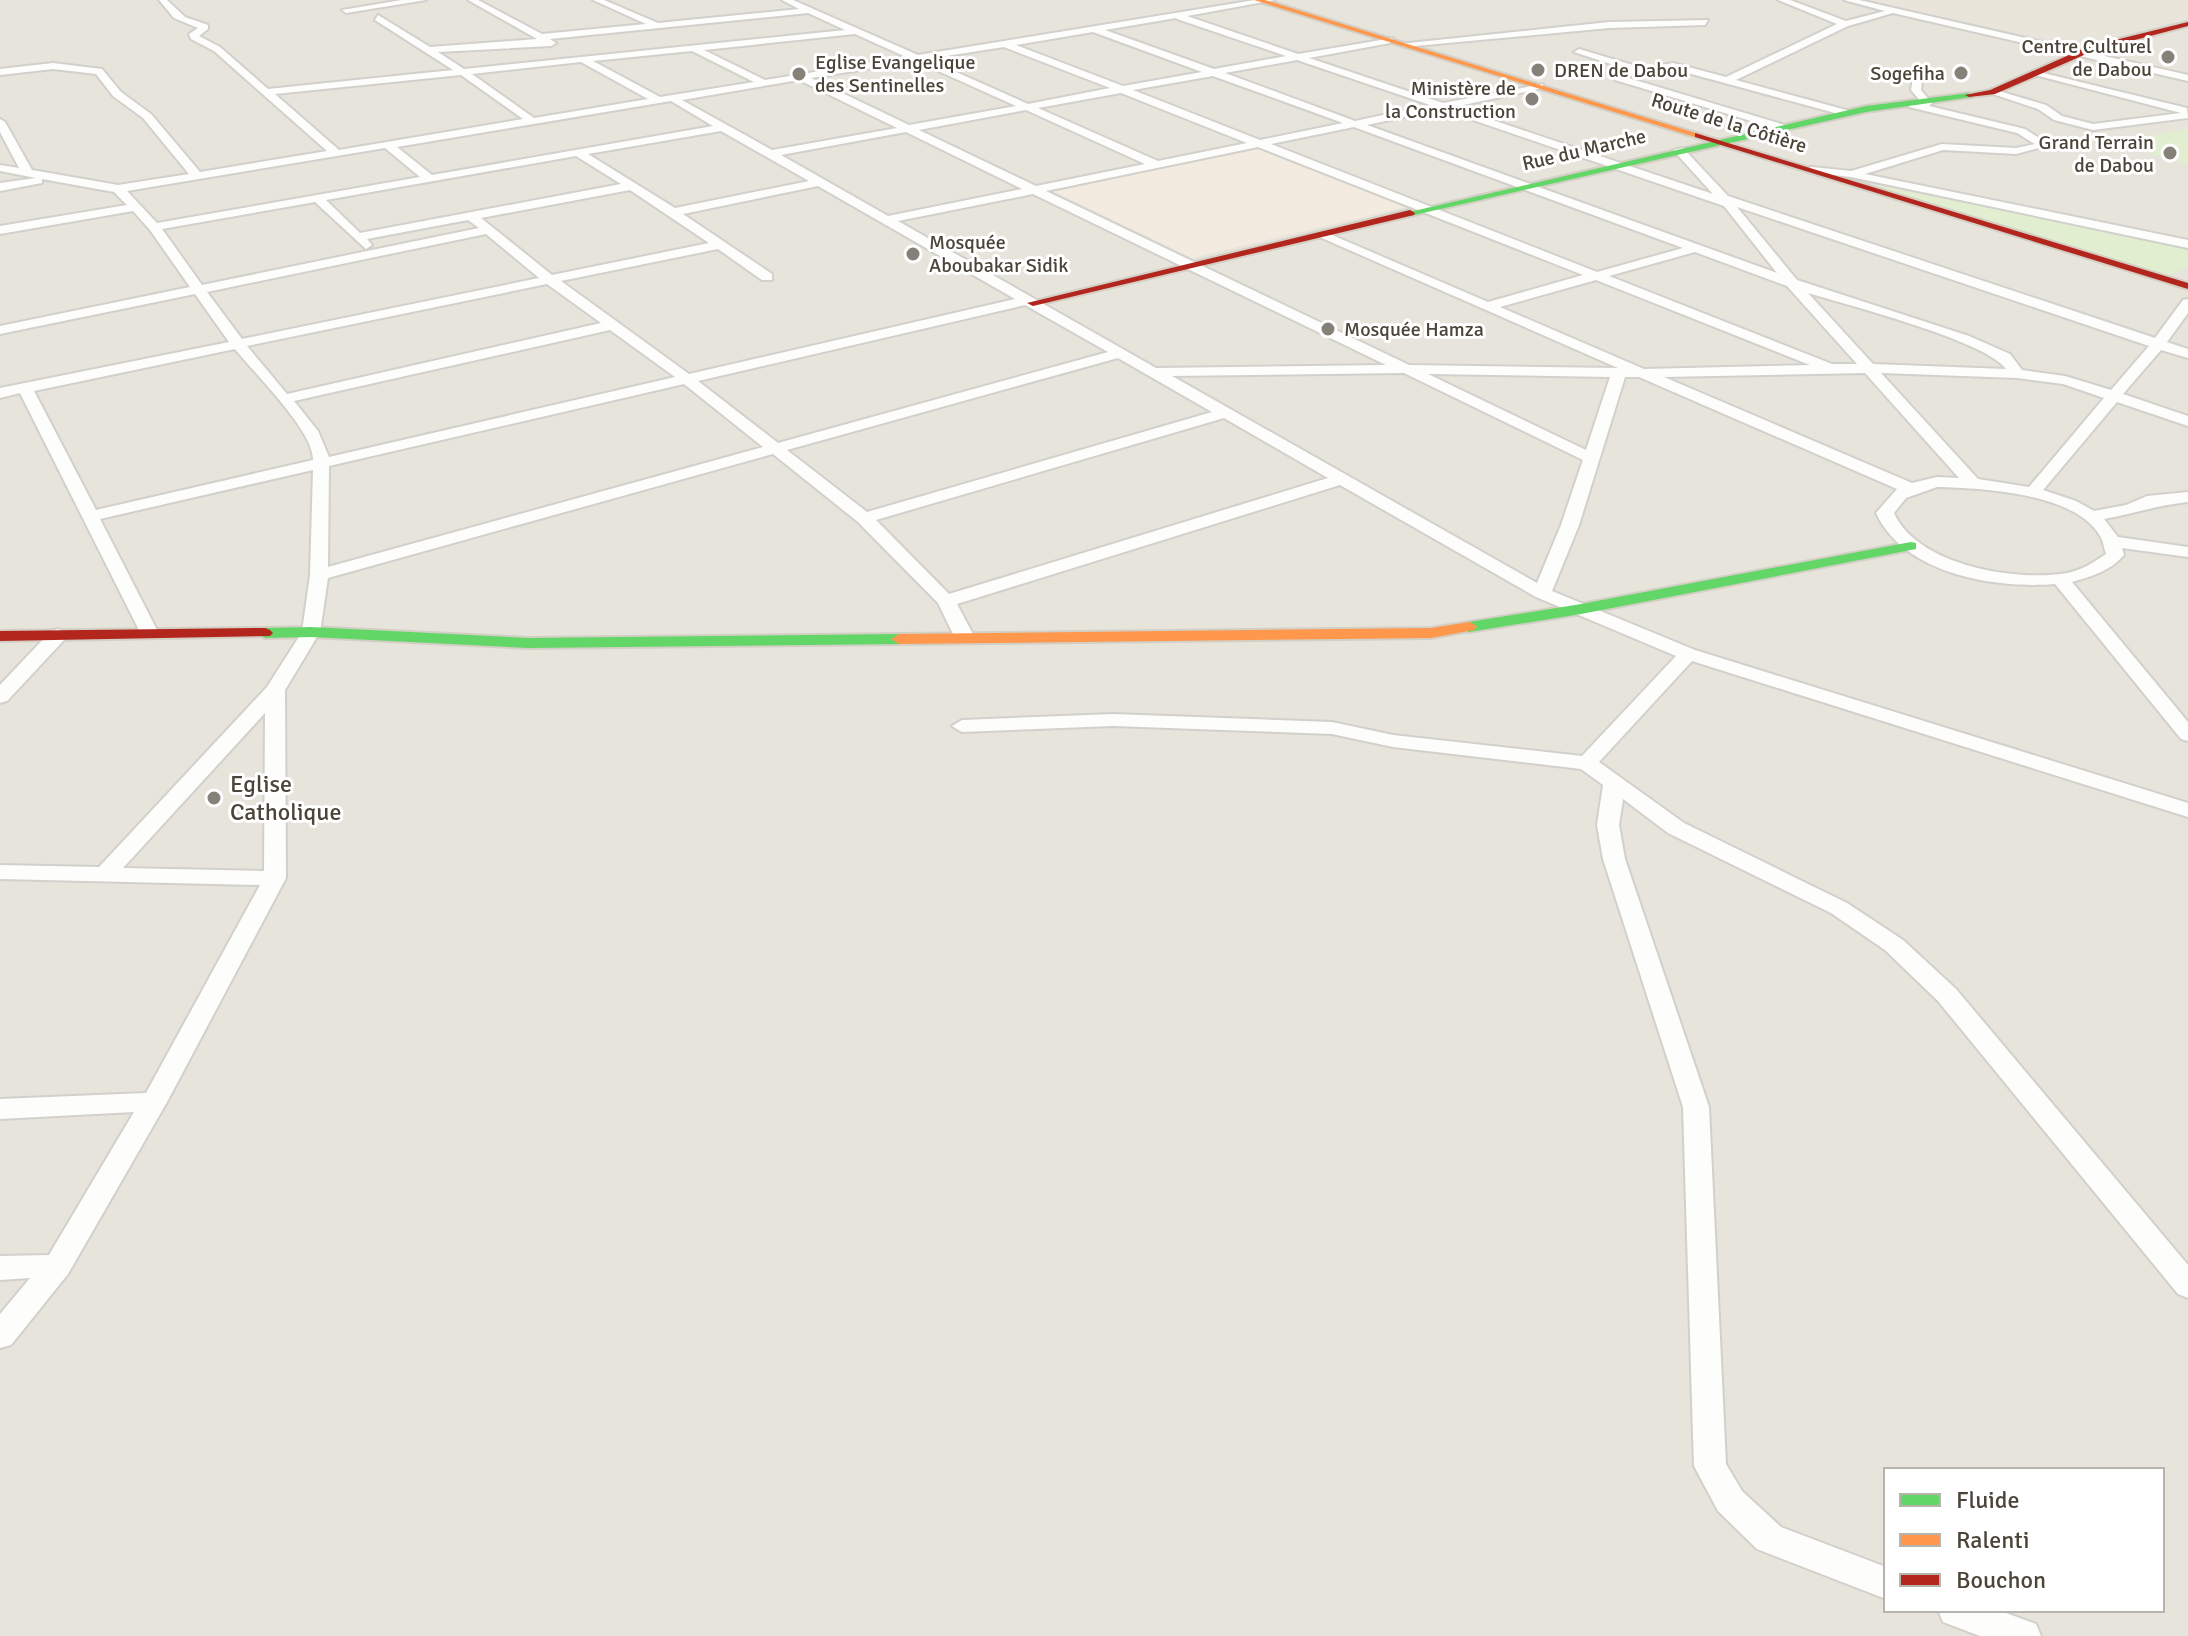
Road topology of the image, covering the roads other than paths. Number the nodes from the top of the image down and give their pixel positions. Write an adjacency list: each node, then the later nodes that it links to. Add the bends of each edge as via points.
1 (163, 0): 45 (street, via 187,24 205,27 194,37 217,49)
2 (422, 0): 12 (street)
3 (472, 0): 23 (street)
4 (597, 0): 11 (street)
5 (786, 0): 13 (street)
6 (1263, 0): 15 (street); 24 (street, Route de la Côtière)
7 (1782, 0): 18 (street)
8 (1848, 0): 14 (street)
9 (1909, 0): 14 (street)
10 (632, 2): 11 (street)
11 (608, 5): 20 (street)
12 (346, 10)
13 (811, 10): 20 (street); 22 (street)
14 (1897, 11): 18 (street); 29 (street)
15 (1175, 16): 21 (street); 30 (street)
16 (378, 18): 27 (street)
17 (1705, 22): 24 (street)
18 (1845, 24): 40 (street)
19 (2188, 24): 29 (street, Rue du Marche)
20 (658, 26): 23 (street); 26 (street)
21 (1093, 29): 25 (street); 36 (street)
22 (858, 31): 26 (street); 31 (street)
23 (545, 39): 27 (street); 32 (street)
24 (1397, 42): 30 (street); 43 (street, Route de la Côtière)
25 (1005, 43): 31 (street); 44 (street)
26 (694, 49): 32 (street); 42 (street)
27 (428, 50): 35 (street)
28 (1579, 52): 33 (street)
29 (2079, 53): 37 (street, Rue du Marche); 39 (street)
30 (1298, 57): 36 (street); 49 (street)
31 (917, 58): 38 (street); 50 (street)
32 (583, 60): 35 (street); 47 (street)
33 (1641, 70): 40 (street, via 1673,66); 58 (street, via 1615,76)
34 (0, 72): 74 (street, via 53,66 99,71 117,94 147,116)
35 (463, 72): 45 (street); 54 (street)
36 (1213, 73): 44 (street); 56 (street)
37 (2038, 73): 46 (street, Rue du Marche); 52 (street)
38 (800, 77): 42 (street); 60 (street)
39 (2188, 78)
40 (1728, 80): 51 (street)
41 (1917, 80): 48 (street)
42 (764, 83): 47 (street)
43 (1539, 86): 49 (street); 61 (street, Route de la Côtière)
44 (1124, 89): 50 (street); 62 (street)
45 (265, 92): 65 (street)
46 (1992, 92): 48 (street, Rue du Marche); 53 (street, via 2042,107)
47 (665, 99): 54 (street); 57 (street)
48 (1920, 104): 51 (street, Rue du Marche); 59 (street)
49 (1445, 106): 56 (street); 69 (street)
50 (1027, 107): 60 (street); 68 (street)
51 (1846, 113): 58 (street, Rue du Marche)
52 (2188, 113): 53 (street, via 2102,126)
53 (2058, 118): 59 (street)
54 (532, 121): 63 (street)
55 (0, 122): 72 (street)
56 (1356, 124): 62 (street); 79 (street)
57 (723, 127): 66 (street); 67 (street)
58 (1781, 127): 61 (street, Rue du Marche)
59 (2011, 128): 73 (street, via 2045,145 2016,151 1942,147)
60 (908, 129): 67 (street); 82 (street)
61 (1716, 141): 64 (street, Rue du Marche); 71 (street, Route de la Côtière)
62 (1262, 143): 68 (street); 86 (street)
63 (388, 145): 65 (street); 76 (street)
64 (1679, 150): 69 (street, Rue du Marche); 84 (street)
65 (336, 153): 74 (street)
66 (579, 153): 76 (street); 78 (street)
67 (771, 154): 77 (street)
68 (1158, 165): 82 (street)
69 (1617, 165): 79 (street, Rue du Marche); 84 (street)
70 (0, 168): 72 (street)
71 (1807, 170): 73 (street); 104 (street, Route de la Côtière)
72 (27, 172): 75 (street)
73 (1851, 174): 95 (street)
74 (197, 176): 81 (street)
75 (60, 178): 80 (street); 81 (street)
76 (430, 179): 83 (street)
77 (820, 182): 87 (street); 89 (street)
78 (631, 186): 87 (street); 88 (street)
79 (1528, 186): 86 (street, Rue du Marche); 97 (street)
80 (0, 187)
81 (118, 189): 85 (street)
82 (1035, 190): 89 (street); 99 (street)
83 (318, 199): 90 (street); 94 (street)
84 (1726, 201): 103 (street); 112 (street)
85 (137, 207): 90 (street); 91 (street)
86 (1429, 209): 93 (street, Rue du Marche); 100 (street)
87 (673, 212): 96 (street)
88 (471, 216): 92 (street); 94 (street)
89 (887, 220): 106 (street)
90 (154, 227): 105 (street)
91 (0, 230)
92 (489, 230): 98 (street); 102 (street)
93 (1321, 235): 99 (street, Rue du Marche); 108 (street)
94 (358, 237): 98 (street)
95 (2188, 244)
96 (718, 245): 101 (street); 102 (street)
97 (1696, 248): 100 (street); 103 (street)
98 (374, 253): 105 (street)
99 (1192, 266): 106 (street, Rue du Marche); 116 (street)
100 (1597, 275): 108 (street); 117 (street)
101 (767, 277)
102 (550, 280): 109 (street); 111 (street)
103 (1792, 283): 115 (street); 121 (street, via 1988,348 2005,357)
104 (2188, 286)
105 (200, 288): 110 (street); 111 (street)
106 (1030, 302): 113 (street); 122 (street)
107 (2188, 303): 112 (street)
108 (1488, 306): 120 (street)
109 (613, 325): 122 (street); 126 (street)
110 (0, 330)
111 (238, 344): 123 (street); 126 (street)
112 (2158, 344): 114 (street); 125 (street)
113 (1120, 353): 118 (street); 129 (street)
114 (2188, 354)
115 (1872, 368): 117 (street); 121 (street); 133 (street)
116 (1407, 369): 118 (street); 119 (street); 130 (street)
117 (1835, 369): 120 (street)
118 (1155, 372): 127 (street)
119 (1619, 373): 120 (street); 130 (street)
120 (1646, 373): 134 (street)
121 (2017, 374): 125 (street, via 2065,380)
122 (688, 380): 129 (street); 131 (street)
123 (25, 388): 124 (street); 137 (street)
124 (0, 393)
125 (2113, 396): 128 (street); 135 (street)
126 (284, 399): 131 (street, via 310,431)
127 (1225, 413): 132 (street); 139 (street)
128 (2188, 421)
129 (774, 448): 139 (street); 143 (street)
130 (1591, 458): 145 (street)
131 (323, 464): 137 (street); 143 (street)
132 (1342, 479): 145 (street); 146 (street)
133 (1972, 482): 134 (street); 135 (street)
134 (1909, 488): 141 (street, via 1892,499 1885,513 1892,529)
135 (2033, 492): 138 (street)
136 (2188, 497): 138 (street, via 2147,501)
137 (93, 516): 148 (street)
138 (2091, 517): 140 (street)
139 (864, 518): 146 (street)
140 (2114, 542): 142 (street); 144 (street, via 2115,555 2105,567)
141 (1911, 546): 144 (street, via 1981,573); 147 (street)
142 (2188, 552)
143 (319, 575): 149 (street)
144 (2061, 580): 157 (street)
145 (1542, 593): 147 (street)
146 (946, 601): 152 (street)
147 (1581, 609): 152 (street, via 1431,633); 153 (street)
148 (149, 632): 149 (street); 150 (street)
149 (311, 632): 152 (street, via 528,643); 154 (street)
150 (58, 635): 151 (street); 155 (street)
151 (0, 636)
152 (964, 636)
153 (1688, 654): 158 (street); 160 (street)
154 (275, 690): 162 (street); 163 (street)
155 (0, 697)
156 (962, 726): 158 (street, via 1113,720 1332,728 1408,743)
157 (2188, 735)
158 (1587, 763): 159 (street)
159 (1614, 783): 168 (street, via 1676,828 1839,908 1894,945 1947,995); 170 (street, via 1608,825 1614,859 1696,1107 1710,1466 1730,1501 1769,1538)
160 (2188, 810)
161 (0, 872): 162 (street)
162 (105, 874): 163 (street)
163 (275, 878): 164 (street)
164 (154, 1102): 165 (street); 166 (street)
165 (0, 1109)
166 (58, 1266): 167 (street); 169 (street)
167 (0, 1268)
168 (2188, 1286)
169 (0, 1336)
170 (1884, 1582)
171 (1960, 1612): 172 (street)
172 (2023, 1636)

